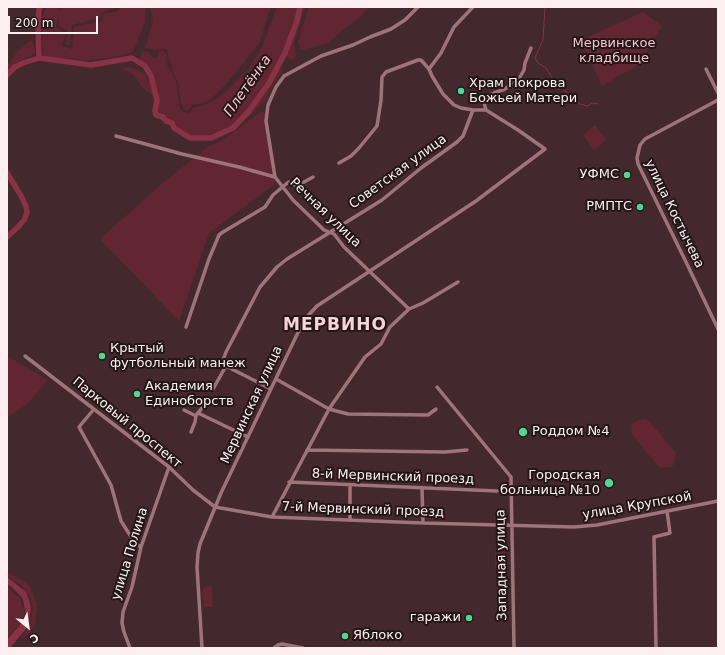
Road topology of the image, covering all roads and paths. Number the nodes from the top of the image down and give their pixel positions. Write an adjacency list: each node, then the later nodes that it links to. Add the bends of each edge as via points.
1 (418, 7): 12 (street, Речная улица, via 391,29 354,46 321,56 284,76 268,105 266,121)
2 (473, 7): 4 (street, via 454,27)
3 (531, 48): 9 (street, via 520,77 504,89 483,99)
4 (429, 69): 8 (street, via 449,100 461,108); 11 (street, via 418,60 386,72 382,77 378,126 351,156)
5 (706, 69): 6 (street)
6 (718, 92)
7 (718, 100): 20 (street, улица Костычева, via 645,139 636,158)
8 (473, 110): 9 (street); 15 (street, Советская улица, via 463,136 457,142 382,200)
9 (486, 110): 16 (street, Мервинская улица, via 545,149 476,201)
10 (116, 136): 12 (street)
11 (339, 163)
12 (275, 177): 14 (street, Речная улица)
13 (313, 177): 14 (street, via 297,186 288,182)
14 (282, 186): 15 (street, Речная улица, via 293,200); 19 (street, via 266,207 219,236)
15 (329, 232): 16 (street, Речная улица); 22 (street, Советская улица, via 277,267 260,287 226,352 223,360)
16 (370, 271): 18 (street, Речная улица); 23 (street, Мервинская улица, via 308,314)
17 (458, 282): 18 (street)
18 (409, 309): 29 (street, via 390,327 381,344 365,357)
19 (186, 327)
20 (718, 329)
21 (25, 356): 28 (street, Парковый проспект)
22 (226, 366): 25 (street, Советская улица); 26 (street)
23 (276, 379): 26 (street, Мервинская улица); 29 (street)
24 (437, 387): 48 (street, Западная улица, via 511,477)
25 (213, 389)
26 (271, 389): 34 (street, Мервинская улица)
27 (208, 401): 32 (street)
28 (94, 409): 37 (street, Парковый проспект); 49 (street, via 79,427 111,485 121,521 135,543)
29 (329, 409): 30 (street, via 348,414 428,415); 35 (street)
30 (436, 409)
31 (184, 410): 32 (street)
32 (197, 414): 33 (street); 34 (street)
33 (191, 432)
34 (248, 437): 43 (street, Мервинская улица)
35 (307, 450): 36 (street); 38 (street)
36 (467, 450)
37 (169, 467): 43 (street, Парковый проспект); 49 (street, улица Полина)
38 (289, 482): 39 (street, 8-й Мервинский проезд); 45 (street)
39 (350, 486): 40 (street, 8-й Мервинский проезд); 46 (street)
40 (422, 488): 41 (street, 8-й Мервинский проезд); 47 (street)
41 (497, 491)
42 (718, 501): 44 (street, улица Крупской)
43 (215, 507): 45 (street, 7-й Мервинский проезд); 51 (street, Мервинская улица, via 198,553)
44 (667, 511): 48 (street, улица Крупской, via 590,526); 55 (street, via 670,533 654,537)
45 (272, 517): 46 (street, 7-й Мервинский проезд)
46 (350, 519): 47 (street, 7-й Мервинский проезд)
47 (423, 523): 48 (street, 7-й Мервинский проезд)
48 (511, 526): 54 (street, Западная улица)
49 (141, 547): 50 (street, улица Полина, via 122,618)
50 (130, 648)
51 (202, 648)
52 (274, 648): 53 (street, via 282,644)
53 (303, 648)
54 (514, 648)
55 (656, 648)

